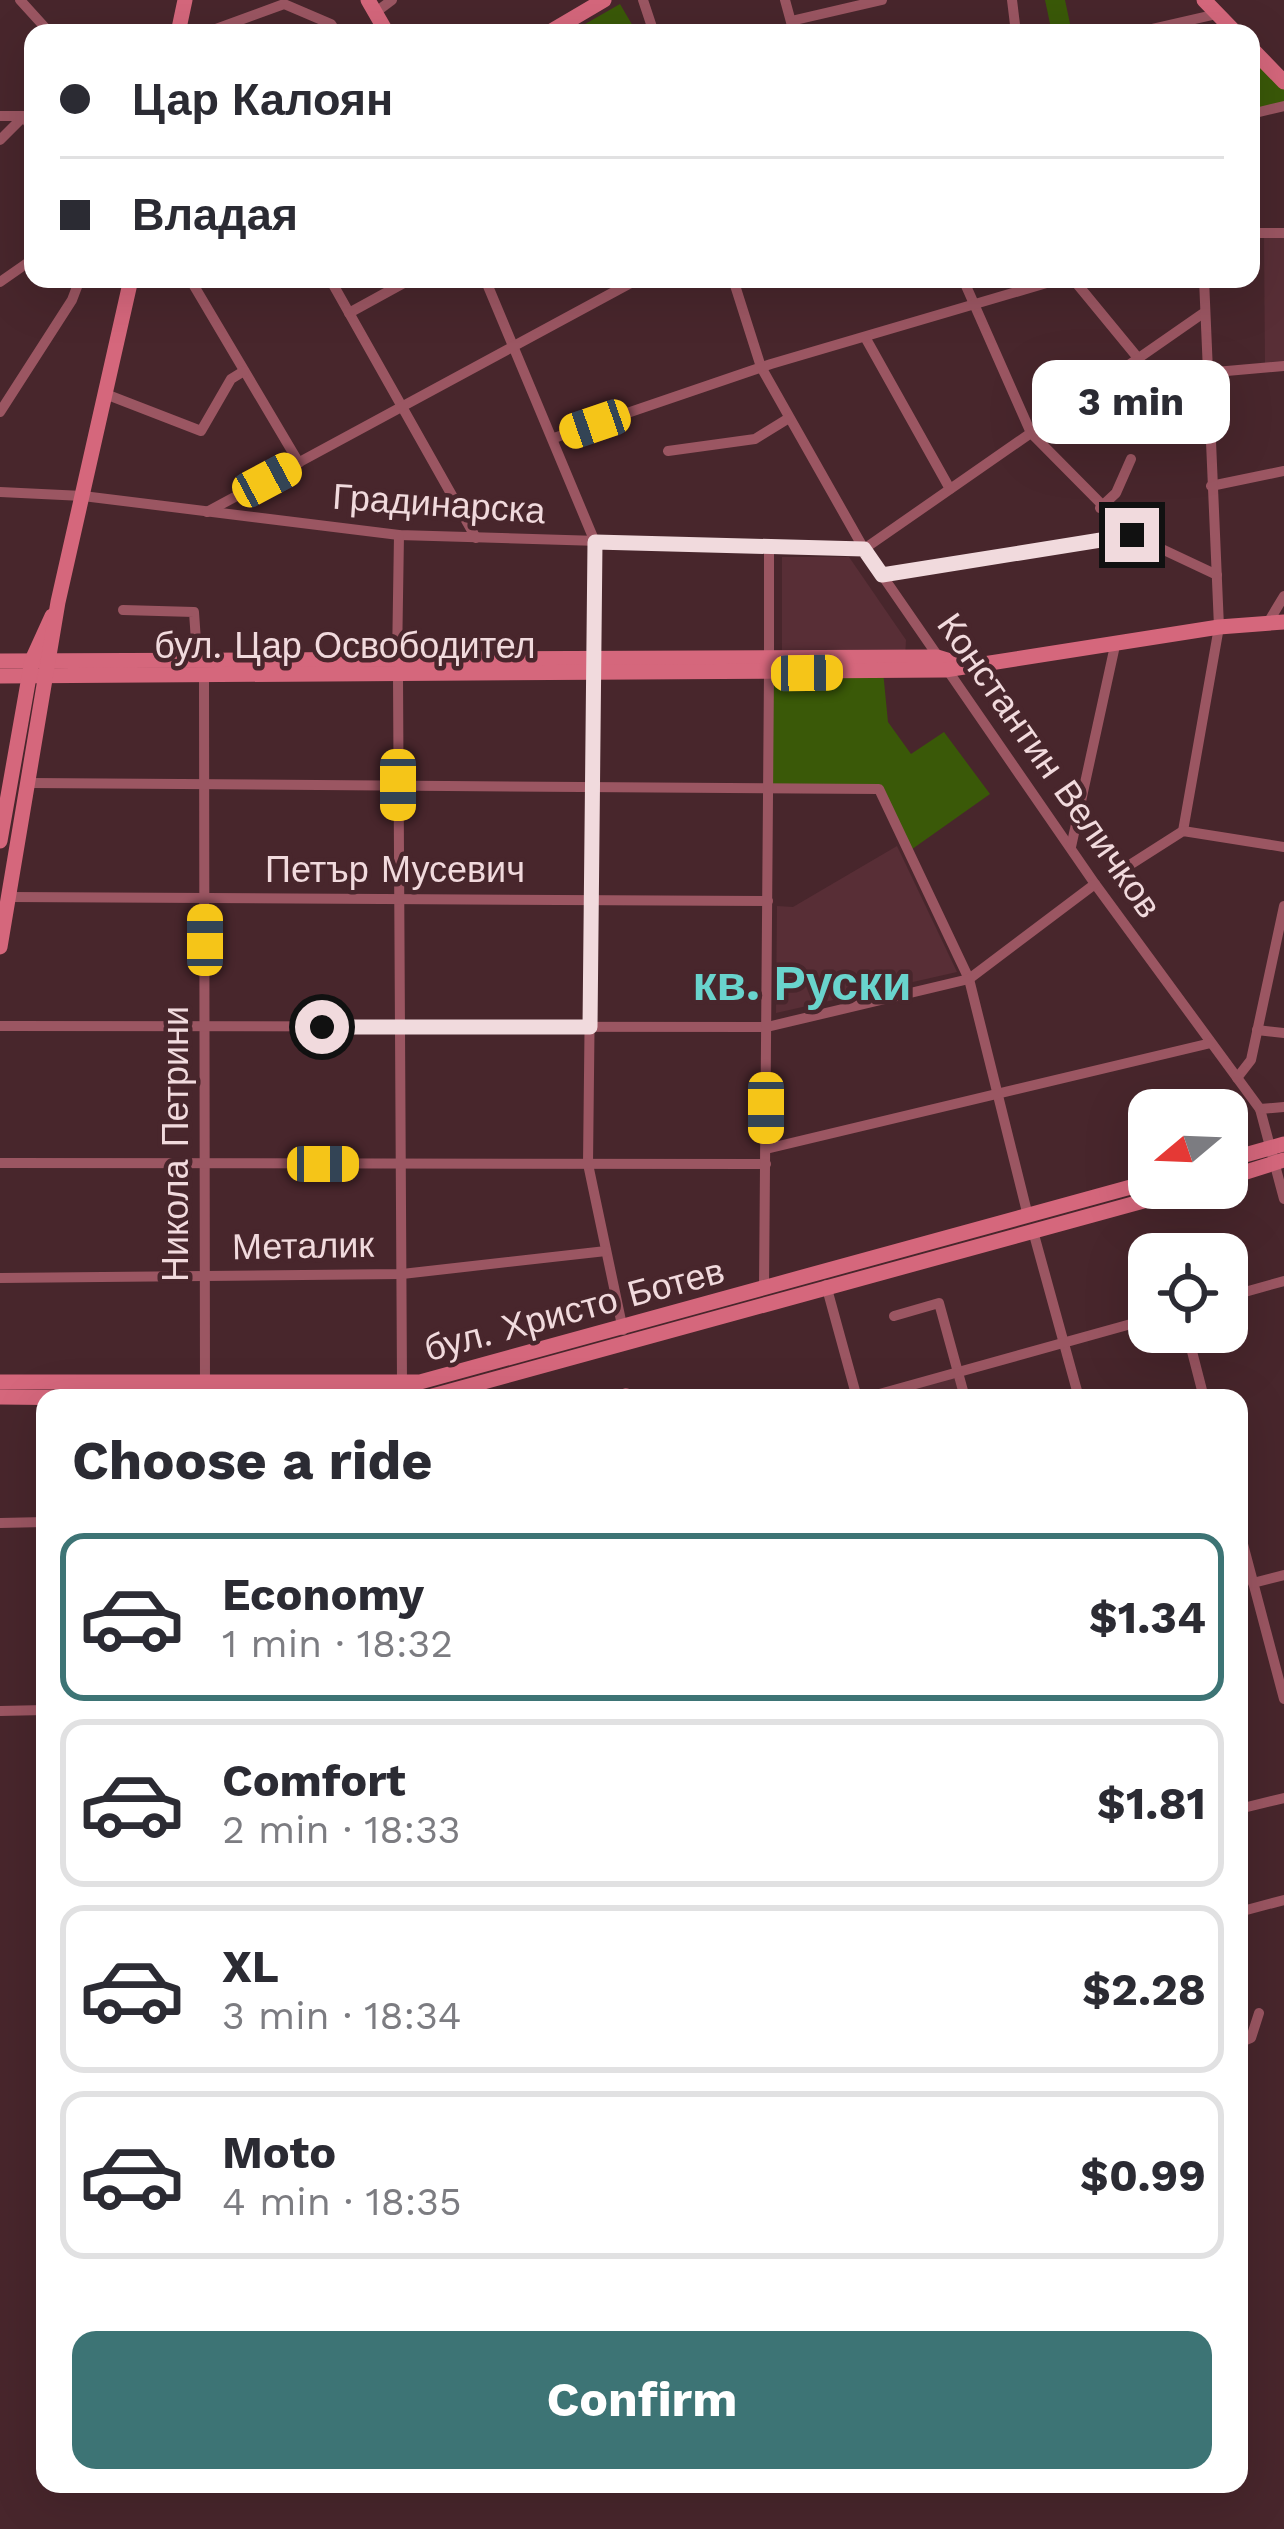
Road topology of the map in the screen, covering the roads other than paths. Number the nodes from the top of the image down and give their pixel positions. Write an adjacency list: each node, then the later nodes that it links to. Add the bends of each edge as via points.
1 (20, 0): 8 (street)
2 (392, 0): 6 (street)
3 (604, 0): 11 (street)
4 (882, 0): 12 (street)
5 (1204, 0): 7 (street)
6 (372, 6)
7 (1217, 14): 13 (street); 14 (street)
8 (42, 24)
9 (244, 24): 10 (street, via 284,4)
10 (331, 24)
11 (563, 24)
12 (802, 24)
13 (1172, 24)
14 (1227, 24)
15 (1260, 58): 16 (street)
16 (1284, 82)
17 (24, 119): 18 (street)
18 (0, 140)
19 (77, 288): 43 (street)
20 (130, 288): 41 (street)
21 (195, 288): 39 (street)
22 (335, 288): 32 (street)
23 (395, 288): 32 (street)
24 (489, 288): 35 (street)
25 (621, 288): 35 (street)
26 (736, 288): 38 (street, Константин Величков)
27 (966, 288): 31 (street)
28 (1031, 288): 31 (street)
29 (1080, 288): 36 (street)
30 (1203, 288): 33 (street)
31 (971, 307): 34 (street); 45 (street)
32 (349, 313): 42 (street)
33 (1202, 314): 36 (street); 40 (street)
34 (865, 337): 38 (street); 52 (street)
35 (512, 345): 42 (street); 46 (street)
36 (1138, 358): 45 (street)
37 (1284, 366): 40 (street)
38 (761, 367): 44 (street, Константин Величков); 46 (street)
39 (244, 371): 41 (street, via 201,431); 49 (street)
40 (1204, 373): 51 (street)
41 (116, 398): 54 (street)
42 (400, 409): 49 (street); 59 (street)
43 (0, 412)
44 (789, 418): 47 (street, via 754,439); 62 (street, Константин Величков)
45 (1031, 433): 52 (street); 55 (street)
46 (554, 438): 60 (street)
47 (668, 451)
48 (1131, 459): 55 (street)
49 (299, 463): 56 (street)
50 (1284, 471): 51 (street)
51 (1211, 486): 63 (street)
52 (950, 489): 62 (street)
53 (0, 492): 54 (street, Градинарска)
54 (83, 496): 56 (street, Градинарска); 66 (street)
55 (1100, 508): 57 (street)
56 (204, 513): 58 (street, Градинарска)
57 (1132, 535): 63 (street); 64 (street)
58 (399, 536): 59 (street, Градинарска); 79 (street)
59 (476, 538): 60 (street, Градинарска)
60 (595, 542): 61 (street, Градинарска); 80 (street)
61 (769, 545): 62 (street, Градинарска); 75 (street)
62 (864, 549): 64 (street, Константин Величков)
63 (1217, 574): 69 (street)
64 (882, 575): 70 (street, Константин Величков)
65 (1281, 598): 68 (street)
66 (58, 602): 77 (street); 78 (street)
67 (123, 610): 72 (street, via 194,612)
68 (1276, 621): 69 (street, бул. Цар Освободител)
69 (1219, 626): 71 (street, бул. Цар Освободител); 88 (street)
70 (922, 635): 73 (street); 76 (street, Константин Величков)
71 (1116, 641): 76 (street, бул. Цар Освободител); 90 (street)
72 (197, 656): 78 (street, бул. Цар Освободител); 79 (street, бул. Цар Освободител)
73 (910, 658): 75 (street, бул. Цар Освободител); 76 (street, бул. Цар Освободител)
74 (0, 661): 77 (street)
75 (769, 662): 76 (street, бул. Цар Освободител); 80 (street, бул. Цар Освободител); 87 (street)
76 (947, 664): 90 (street, Константин Величков)
77 (31, 668): 78 (street); 82 (street); 89 (street)
78 (51, 668): 81 (street, бул. Цар Освободител); 83 (street)
79 (397, 668): 80 (street, бул. Цар Освободител); 81 (street, бул. Цар Освободител); 85 (street)
80 (596, 668): 86 (street)
81 (204, 674): 84 (street, Никола Петрини)
82 (0, 676)
83 (35, 783): 84 (street); 94 (street)
84 (204, 784): 85 (street); 95 (street, Никола Петрини)
85 (398, 785): 86 (street); 96 (street)
86 (591, 786): 87 (street); 97 (street)
87 (768, 787): 98 (street); 101 (street, via 879,790)
88 (1183, 831): 91 (street); 92 (street)
89 (0, 841)
90 (1071, 847): 93 (street, Константин Величков)
91 (1284, 847)
92 (1114, 875)
93 (1095, 884): 101 (street); 109 (street, Константин Величков)
94 (16, 897): 95 (street, Петър Мусевич); 100 (street)
95 (205, 898): 96 (street, Петър Мусевич); 103 (street, Никола Петрини)
96 (399, 899): 97 (street, Петър Мусевич); 104 (street)
97 (592, 900): 98 (street, Петър Мусевич); 105 (street)
98 (768, 901): 106 (street)
99 (1284, 906): 107 (street)
100 (0, 947)
101 (969, 979): 106 (street); 111 (street)
102 (0, 1026): 103 (street)
103 (205, 1026): 104 (street); 118 (street, Никола Петрини)
104 (400, 1027): 105 (street); 119 (street)
105 (590, 1027): 106 (street); 120 (street)
106 (767, 1027): 114 (street)
107 (1257, 1030): 108 (street); 110 (street)
108 (1284, 1033)
109 (1211, 1043): 110 (street, Константин Величков); 111 (street)
110 (1237, 1078): 113 (street, Константин Величков)
111 (996, 1094): 114 (street); 126 (street)
112 (1280, 1107): 113 (street)
113 (1260, 1109): 115 (street, Константин Величков)
114 (766, 1149): 121 (street)
115 (1279, 1153): 116 (street); 122 (street); 124 (street, Константин Величков)
116 (1248, 1157)
117 (0, 1163): 118 (street)
118 (206, 1164): 119 (street); 129 (street, Никола Петрини)
119 (401, 1164): 120 (street); 128 (street)
120 (588, 1164): 121 (street); 127 (street)
121 (766, 1164): 133 (street)
122 (1248, 1168)
123 (1128, 1188): 126 (street, бул. Христо Ботев)
124 (1284, 1199)
125 (1128, 1202): 126 (street, бул. Христо Ботев)
126 (1030, 1223): 131 (street, бул. Христо Ботев); 138 (street)
127 (606, 1251): 128 (street, Металик); 137 (street)
128 (402, 1274): 129 (street, Металик); 141 (street)
129 (206, 1276): 130 (street, Металик); 144 (street, Никола Петрини)
130 (0, 1278)
131 (825, 1280): 133 (street, бул. Христо Ботев); 137 (street, бул. Христо Ботев); 148 (street)
132 (1284, 1281): 134 (street)
133 (764, 1289): 137 (street, бул. Христо Ботев)
134 (1248, 1291)
135 (894, 1316): 140 (street, via 939,1303)
136 (1128, 1325): 138 (street)
137 (624, 1335): 147 (street, бул. Христо Ботев)
138 (1064, 1342): 140 (street); 151 (street)
139 (1192, 1353): 152 (street)
140 (957, 1372): 149 (street); 150 (street)
141 (403, 1376): 145 (street, бул. Христо Ботев); 146 (street, бул. Христо Ботев)
142 (0, 1382): 143 (street, бул. Христо Ботев)
143 (179, 1389)
144 (205, 1389)
145 (219, 1389)
146 (428, 1389)
147 (449, 1389)
148 (858, 1389)
149 (894, 1389)
150 (962, 1389)
151 (1076, 1389)
152 (1202, 1389)
153 (0, 1396): 154 (street)
154 (36, 1397)
155 (0, 1522): 156 (street)
156 (36, 1522)
157 (1248, 1568): 159 (street)
158 (1284, 1575): 159 (street)
159 (1253, 1583): 160 (street)
160 (1284, 1699)
161 (36, 1710): 162 (street)
162 (0, 1711)
163 (1284, 1798): 164 (street)
164 (1248, 1807)
165 (1284, 1900): 166 (street)
166 (1248, 1910)
167 (1258, 2013): 168 (street)
168 (1248, 2039)

